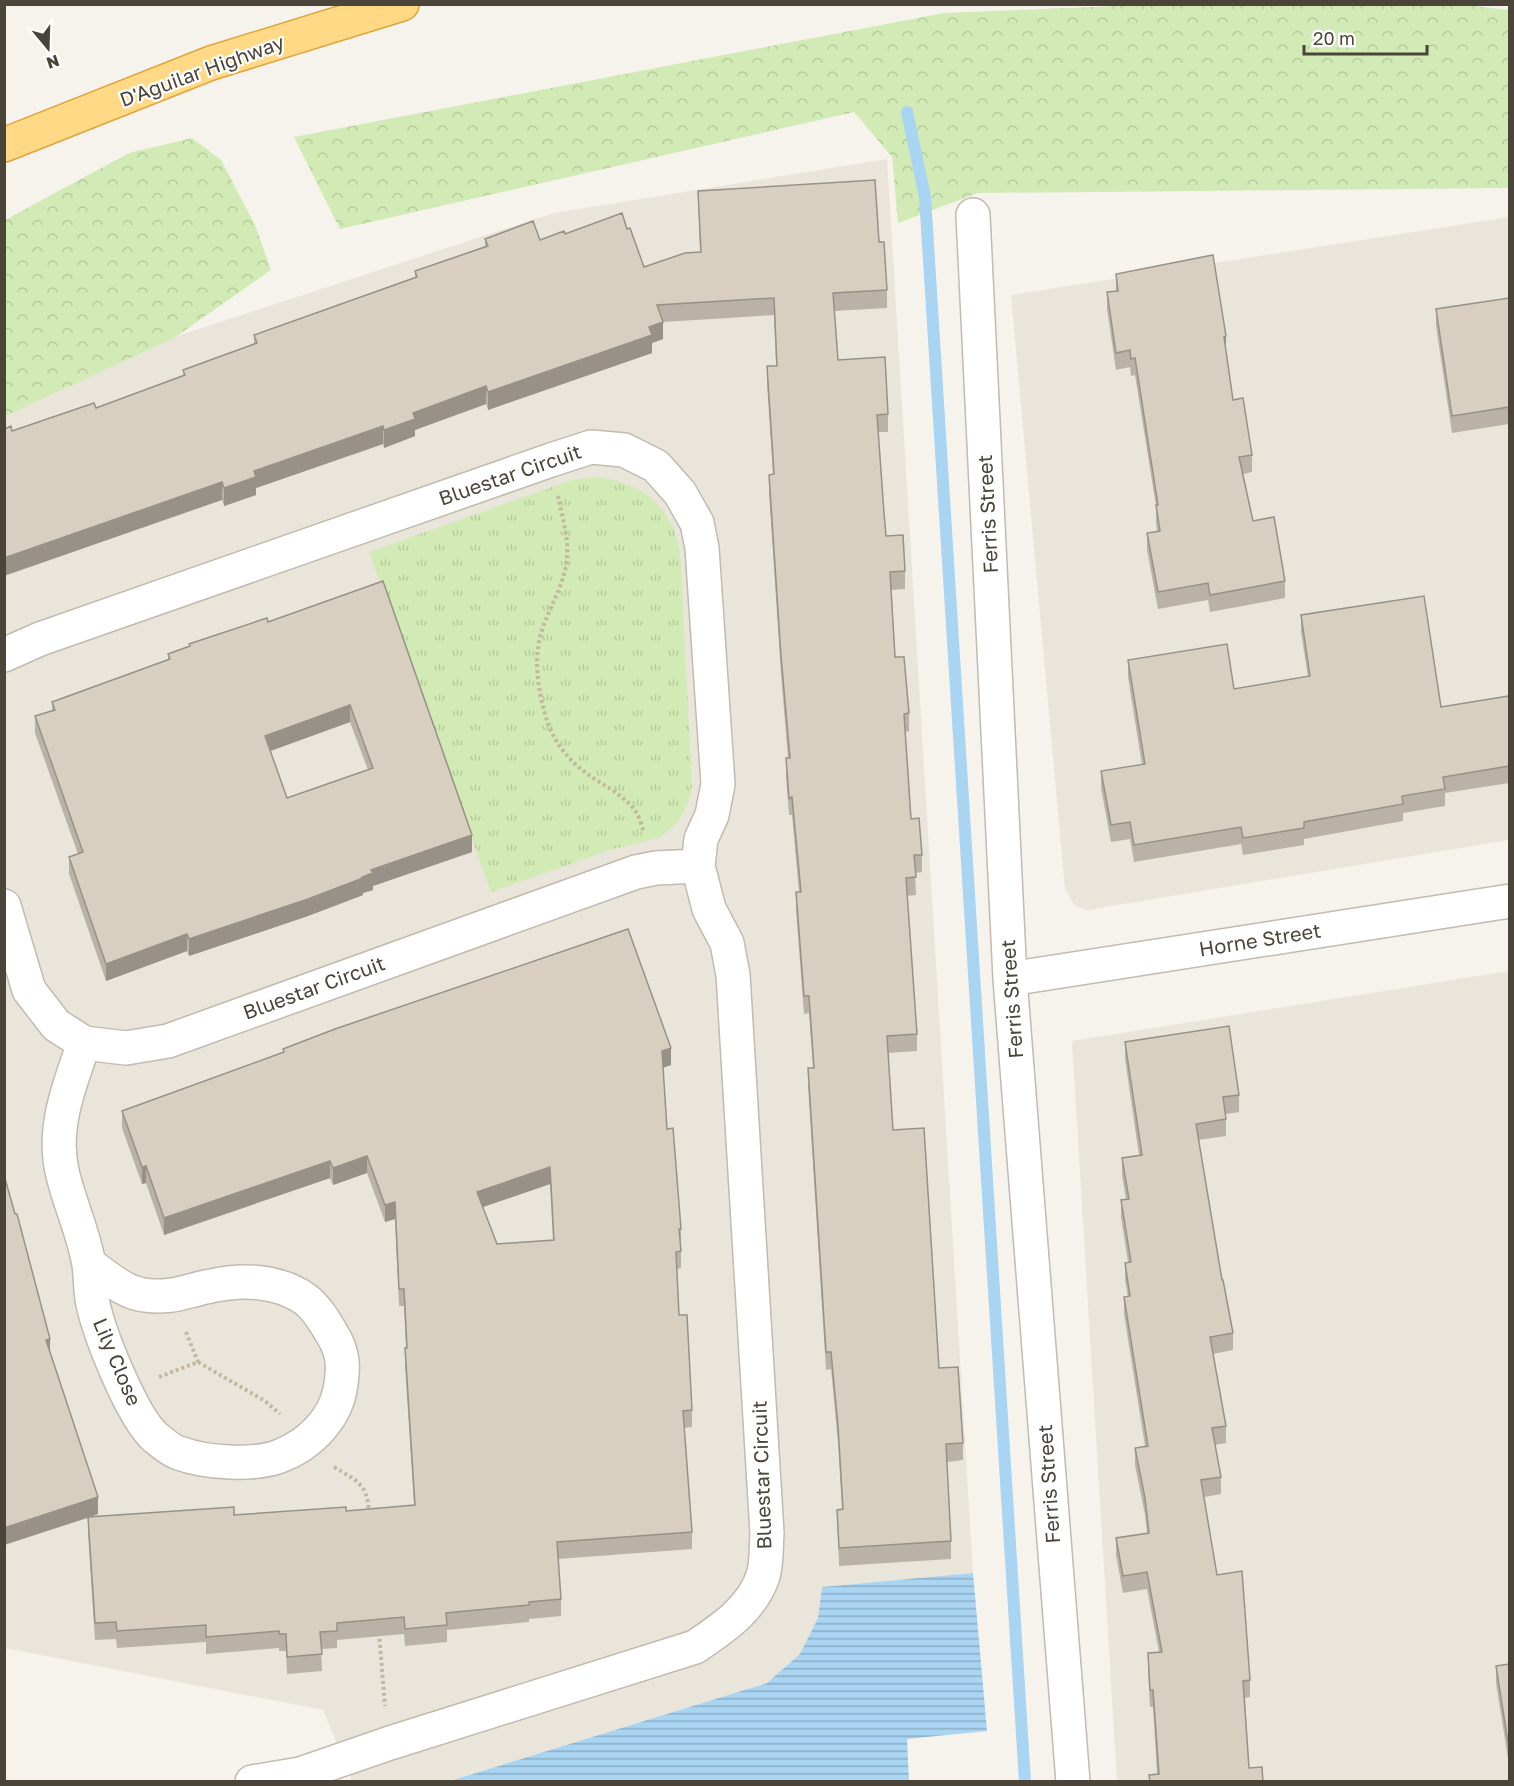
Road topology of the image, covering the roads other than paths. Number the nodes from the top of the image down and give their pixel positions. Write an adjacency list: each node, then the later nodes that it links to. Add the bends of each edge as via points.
1 (402, 4): 2 (highway, D'Aguilar Highway, via 211,63)
2 (4, 145)
3 (973, 215): 8 (street, Ferris Street)
4 (4, 655): 5 (street, Bluestar Circuit, via 551,459 591,447 624,450 656,466 681,493 697,523 702,548 718,784 712,815 701,839)
5 (698, 866): 9 (street, Bluestar Circuit, via 636,872 168,1041 126,1048); 11 (street, Bluestar Circuit, via 709,909 727,942 733,975 767,1533 764,1575 749,1603 725,1627 695,1647 390,1743)
6 (1509, 901): 8 (street, Horne Street)
7 (4, 906): 9 (street, Bluestar Circuit, via 29,990 56,1025)
8 (1010, 979): 13 (street, Ferris Street)
9 (84, 1043): 10 (street, Lily Close, via 65,1100 59,1134 62,1170)
10 (89, 1264): 10 (street, Lily Close, via 121,1287 142,1295 171,1297 249,1281 279,1287 305,1299 337,1342 344,1369 339,1396 327,1421 307,1442 279,1456 214,1461 177,1453 153,1436 125,1390 93,1304)
11 (296, 1778): 12 (street, Bluestar Circuit)
12 (252, 1782)
13 (1073, 1782)

